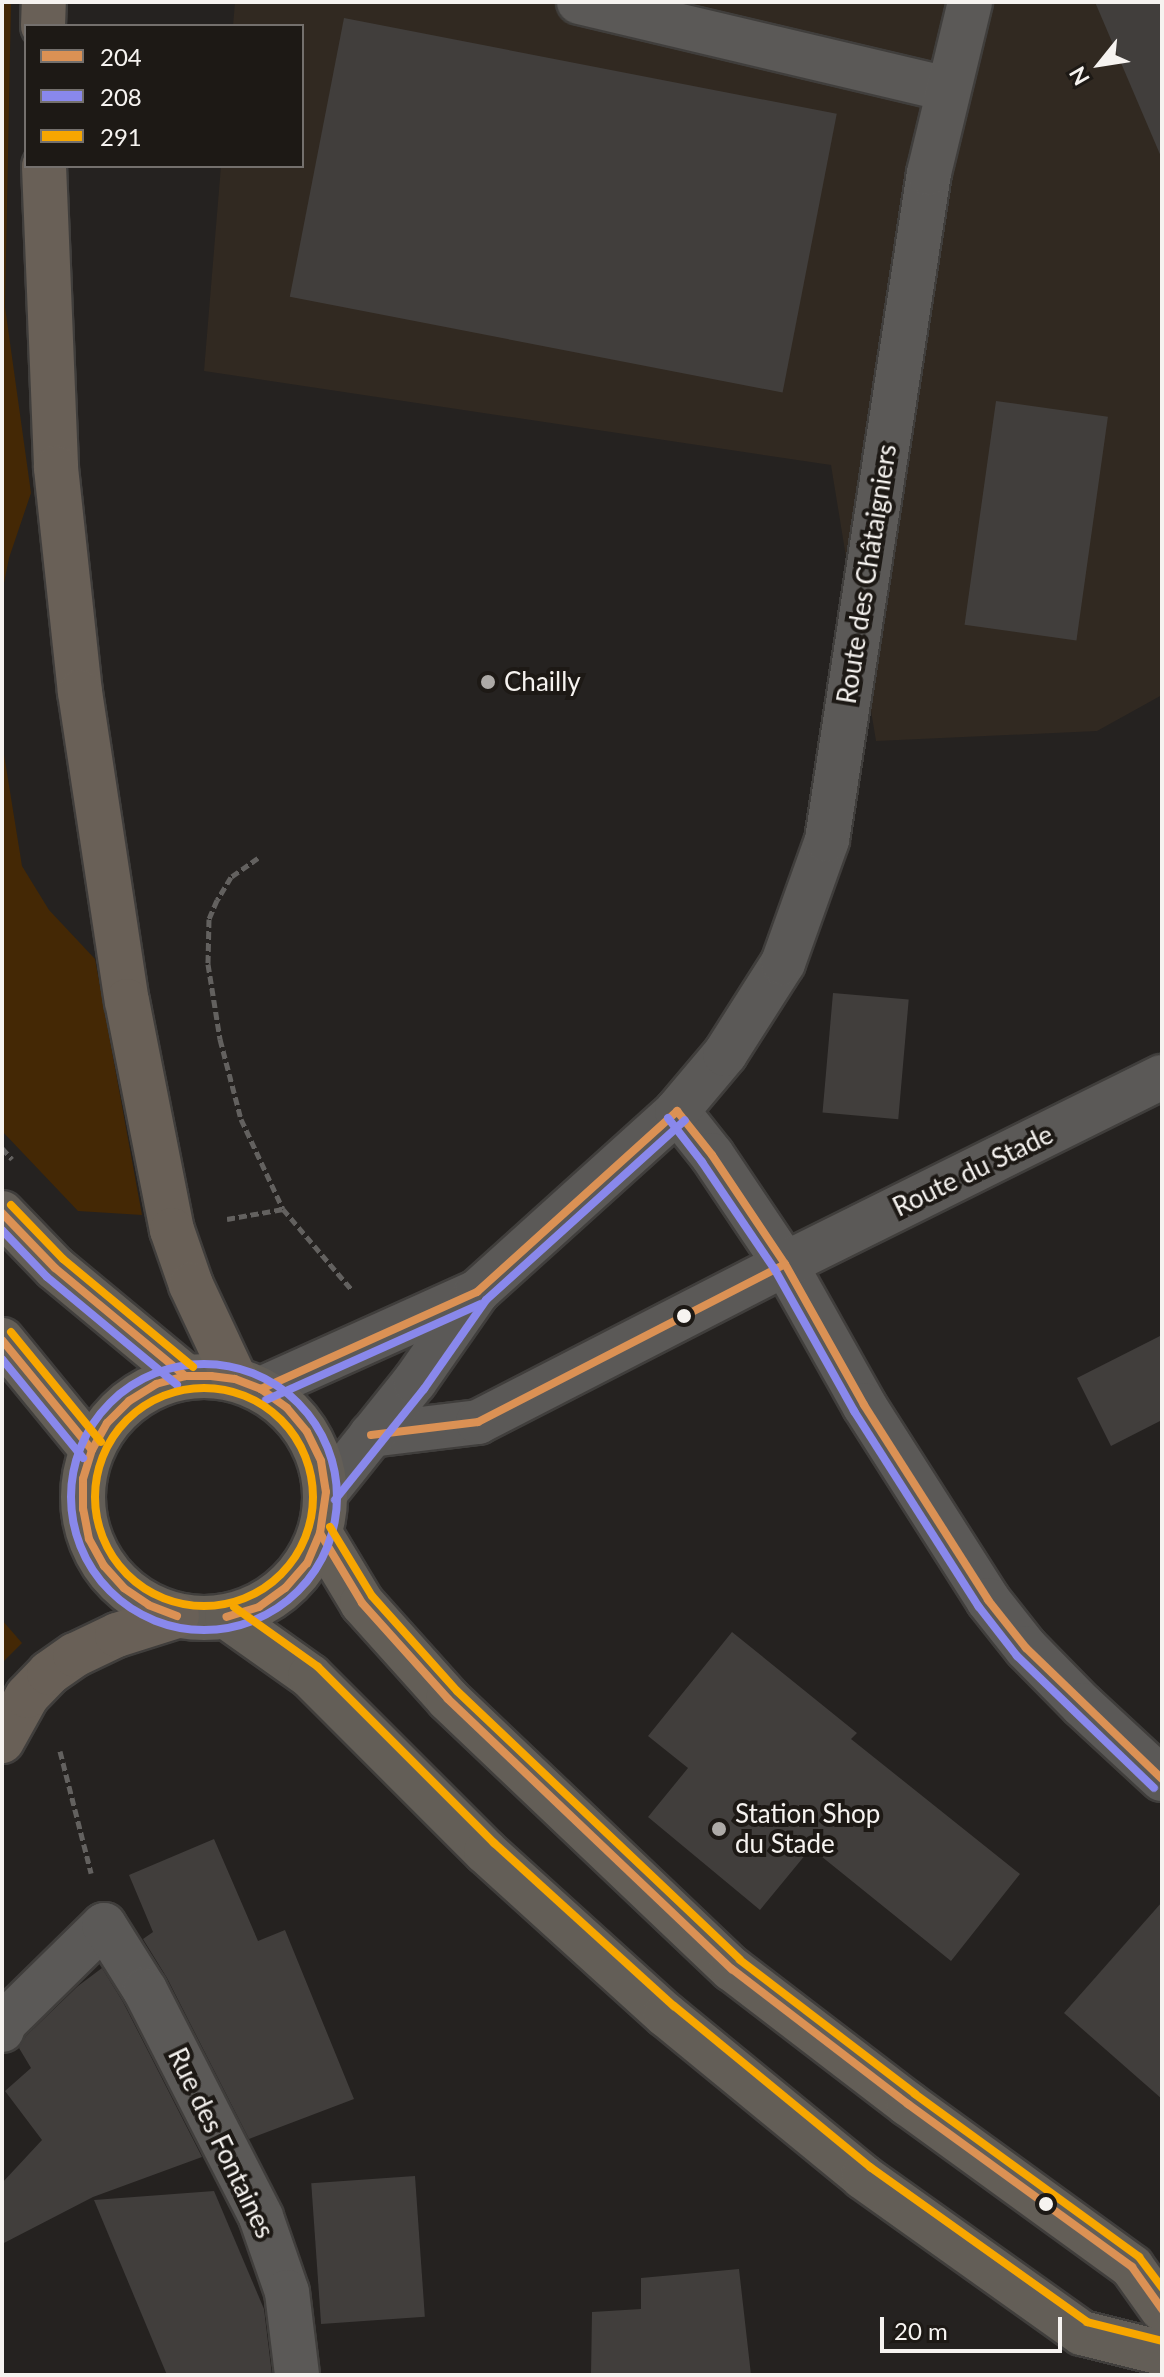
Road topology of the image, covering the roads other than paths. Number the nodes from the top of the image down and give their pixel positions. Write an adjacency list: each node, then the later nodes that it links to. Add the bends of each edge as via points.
1 (44, 2): 4 (highway)
2 (579, 2): 5 (street)
3 (970, 2): 5 (street, Route des Châtaigniers)
4 (43, 24)
5 (948, 89): 8 (street, Route des Châtaigniers, via 929,173 827,840 783,963 725,1054)
6 (44, 168): 14 (highway, via 56,468 80,692 127,1001 172,1230 191,1285)
7 (1162, 1077): 10 (street, Route du Stade)
8 (677, 1111): 10 (street); 11 (street, Route des Châtaigniers)
9 (2, 1213): 13 (main road, via 55,1268)
10 (785, 1264): 15 (street, Route du Stade, via 478,1422); 21 (street, via 864,1405 988,1600 1026,1648)
11 (477, 1292): 14 (street, Route des Châtaigniers); 15 (street, Route des Châtaigniers)
12 (2, 1340): 16 (main road)
13 (185, 1376): 14 (main road); 16 (main road, via 156,1384 129,1401 107,1423)
14 (248, 1384): 17 (main road, via 287,1408 307,1432 321,1461)
15 (371, 1435): 17 (street, Route des Châtaigniers)
16 (92, 1450): 18 (main road, via 83,1479 89,1539 124,1588)
17 (323, 1513): 19 (main road, via 307,1563 285,1588 259,1607); 23 (main road, via 362,1603 448,1699 732,1969 1132,2267)
18 (177, 1616): 19 (main road); 20 (highway, via 117,1635 49,1673 27,1696)
19 (227, 1617): 24 (main road, via 310,1676 497,1862 666,2015 863,2177 1082,2333)
20 (2, 1741)
21 (1162, 1779)
22 (2, 2030): 25 (street, Rue des Fontaines, via 104,1925 145,1990 261,2217 287,2292)
23 (1162, 2309)
24 (1162, 2353)
25 (297, 2375)

